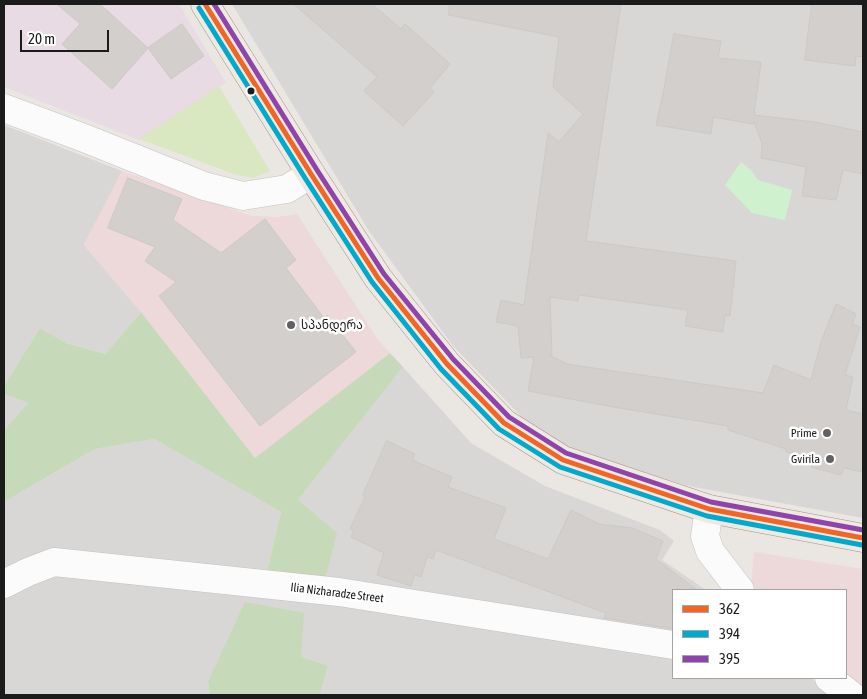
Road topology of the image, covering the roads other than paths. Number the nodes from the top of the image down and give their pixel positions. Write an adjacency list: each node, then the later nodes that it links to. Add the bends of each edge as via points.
1 (206, 4): 3 (main road)
2 (4, 108): 3 (street, via 204,186 243,196 287,190)
3 (311, 174): 4 (main road, via 378,278 446,364 504,423 563,460)
4 (709, 509): 5 (main road); 7 (street, via 705,536 710,551)
5 (863, 538)
6 (4, 584): 8 (street, Ilia Nizharadze Street, via 54,562 339,592)
7 (739, 589)
8 (672, 645)
9 (830, 679): 10 (street)
10 (852, 695)

